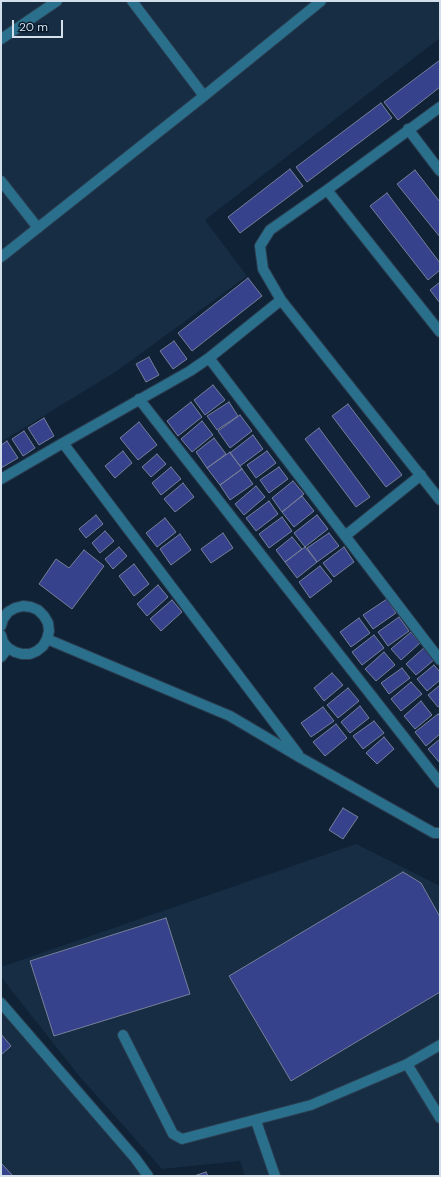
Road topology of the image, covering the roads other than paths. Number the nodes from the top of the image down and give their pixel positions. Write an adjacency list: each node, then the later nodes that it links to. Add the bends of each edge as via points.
1 (57, 1): 4 (street)
2 (132, 1): 5 (street)
3 (321, 1): 5 (street)
4 (1, 39)
5 (204, 96): 11 (street)
6 (440, 107): 7 (street)
7 (408, 129): 8 (street); 10 (street)
8 (440, 171)
9 (1, 181): 11 (street)
10 (327, 190): 13 (street, via 270,230 260,246 263,268); 14 (street)
11 (38, 228): 12 (street)
12 (1, 257)
13 (281, 300): 15 (street); 18 (street)
14 (440, 332)
15 (209, 358): 16 (street); 21 (street)
16 (140, 399): 17 (street); 29 (street)
17 (63, 443): 19 (street); 28 (street)
18 (421, 475): 20 (street); 21 (street)
19 (1, 479)
20 (440, 500)
21 (345, 536): 27 (street)
22 (1, 626): 24 (street, via 8,612 23,606 31,607 38,610 48,623)
23 (1, 635): 25 (street)
24 (47, 639): 25 (street, via 43,646 30,654 22,654); 28 (street, via 230,716)
25 (8, 648): 26 (street)
26 (1, 657)
27 (440, 660)
28 (301, 758): 30 (street, via 434,833)
29 (440, 783)
30 (440, 833)
31 (1, 1004): 37 (street)
32 (123, 1034): 36 (street, via 173,1134 182,1139)
33 (440, 1045): 34 (street)
34 (407, 1064): 35 (street); 36 (street, via 311,1106)
35 (440, 1118)
36 (256, 1121): 38 (street)
37 (148, 1176)
38 (275, 1176)

